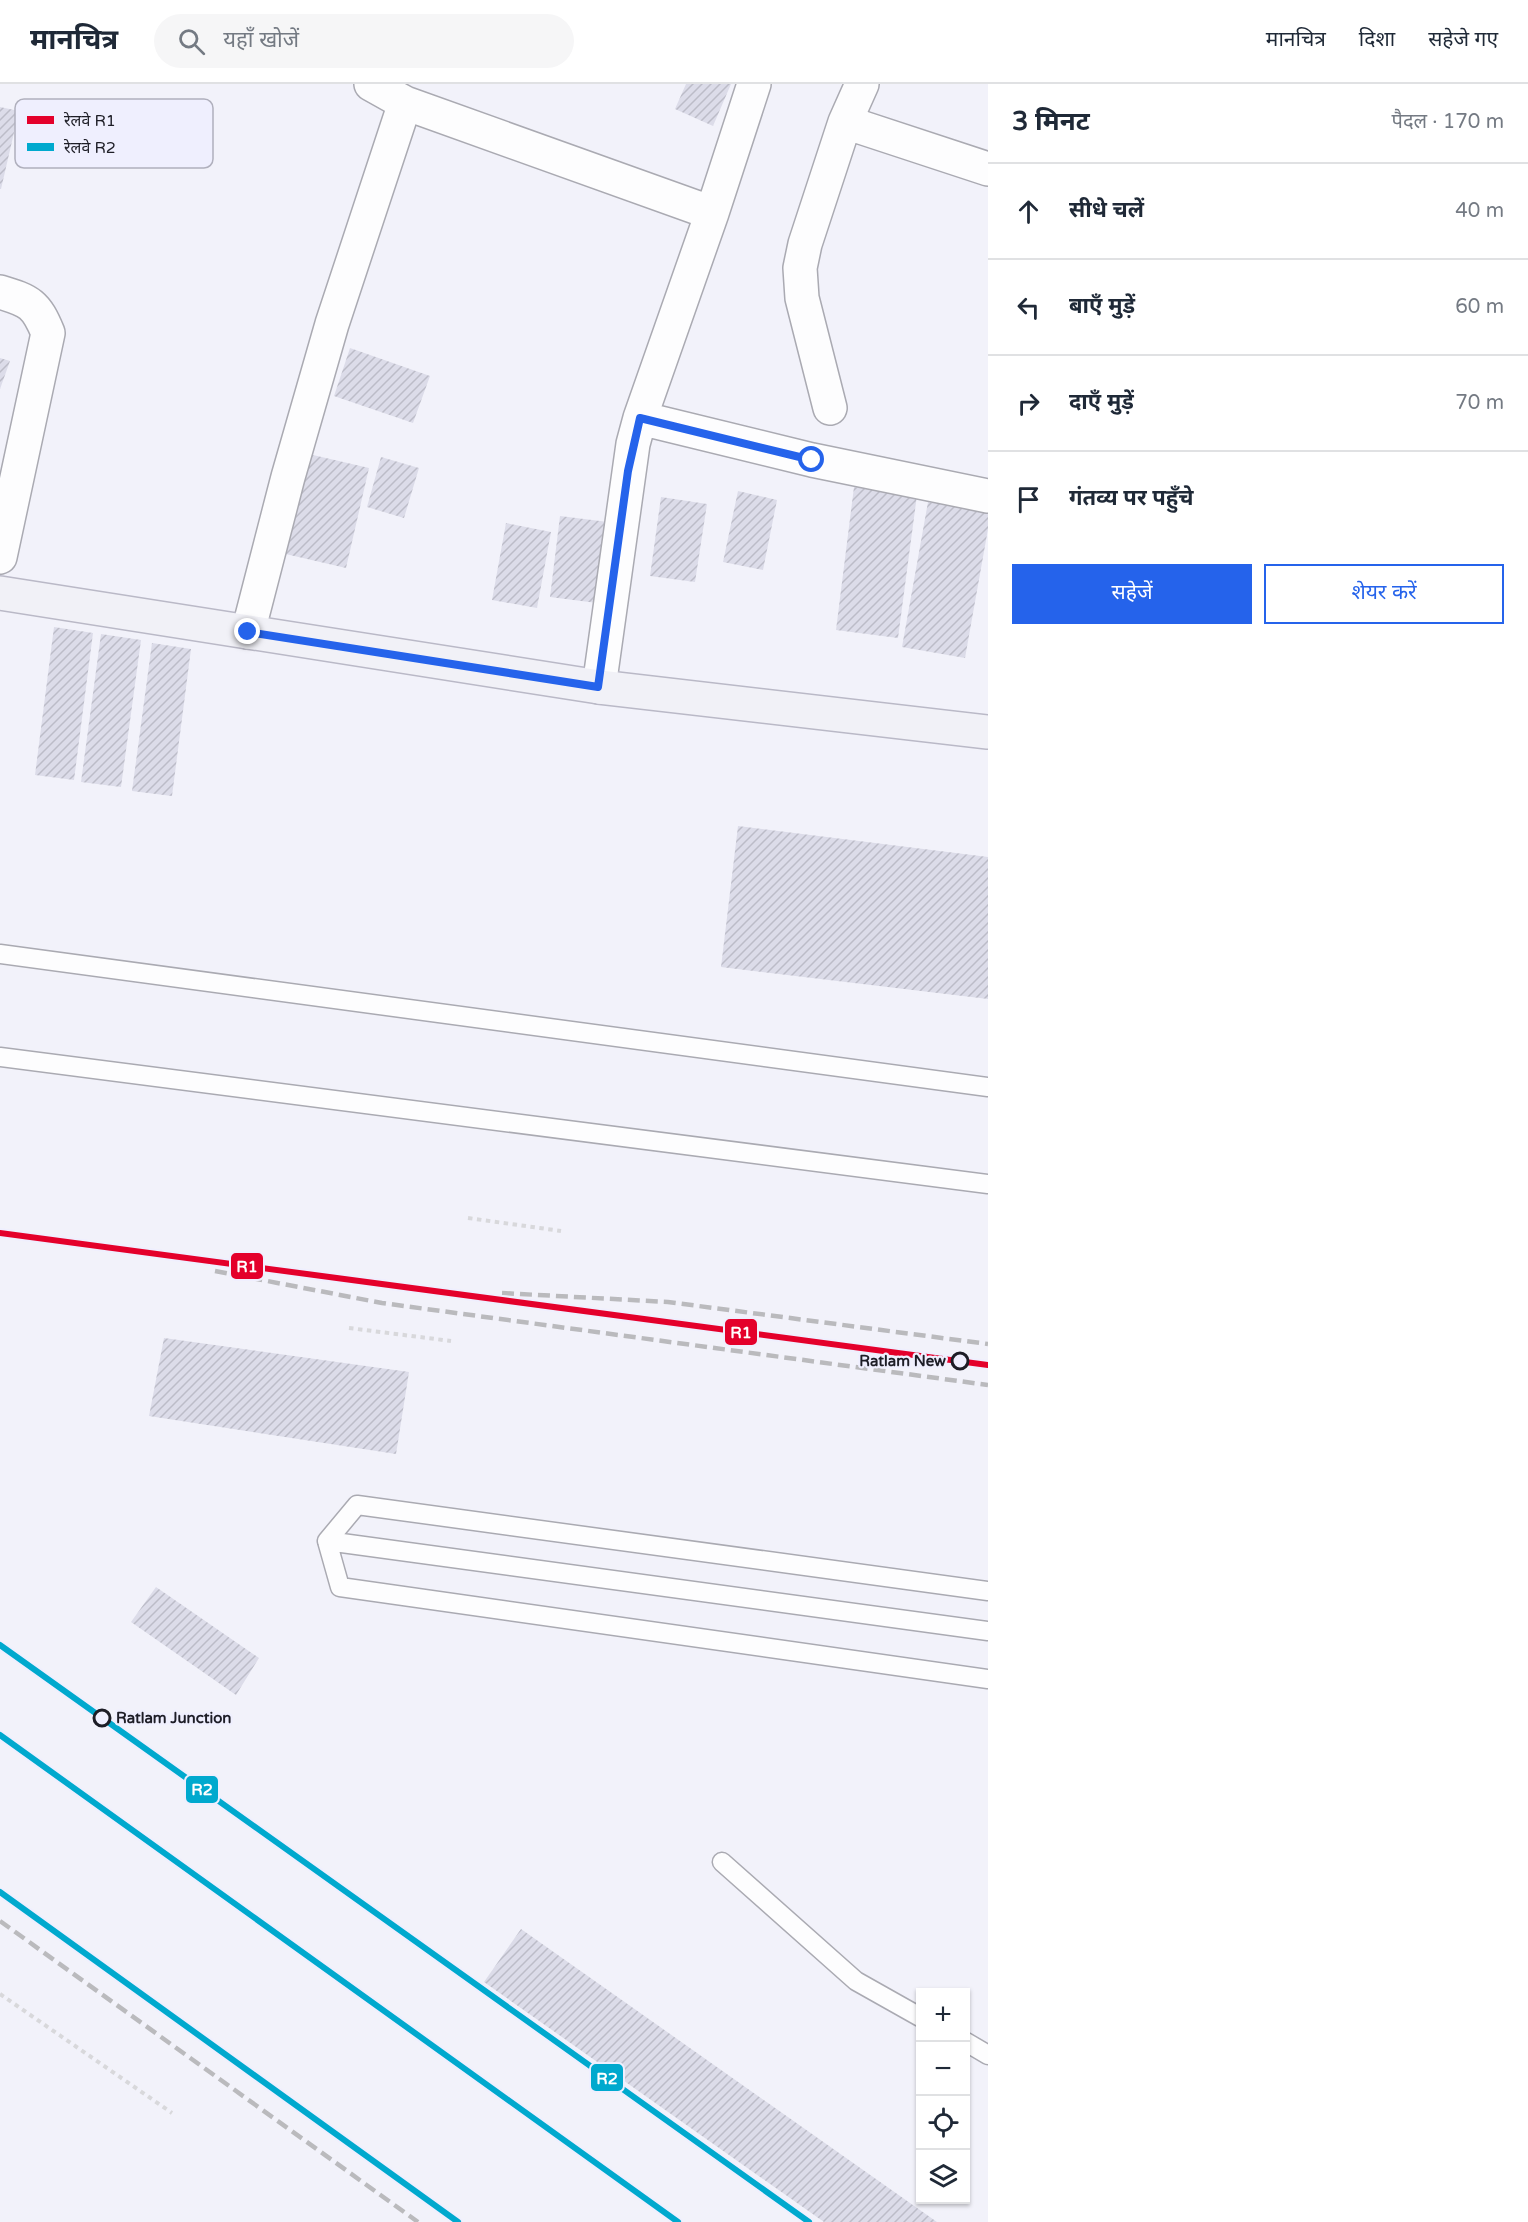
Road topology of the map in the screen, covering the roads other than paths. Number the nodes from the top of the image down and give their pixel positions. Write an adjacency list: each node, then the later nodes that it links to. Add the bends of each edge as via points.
1 (371, 84): 4 (street)
2 (754, 84): 7 (street)
3 (862, 84): 5 (street)
4 (405, 102): 7 (street); 14 (street, via 332,324)
5 (845, 122): 6 (street); 9 (street, via 800,268 802,298)
6 (988, 169)
7 (712, 213): 10 (street)
8 (0, 292): 12 (street, via 24,299 40,312 48,333)
9 (830, 408)
10 (640, 418): 11 (street, via 812,460); 15 (street, via 628,471)
11 (988, 496)
12 (0, 557)
13 (0, 593): 14 (main road)
14 (248, 632): 15 (main road)
15 (598, 687): 16 (main road)
16 (988, 732)
17 (0, 954): 19 (lane)
18 (0, 1057): 20 (lane)
19 (988, 1088)
20 (988, 1184)
21 (327, 1541): 22 (lane, via 357,1505); 23 (lane); 24 (lane, via 340,1587)
22 (988, 1591)
23 (988, 1631)
24 (988, 1679)
25 (722, 1862): 26 (lane, via 856,1981)
26 (916, 2014)
27 (970, 2044): 28 (lane)
28 (988, 2055)

